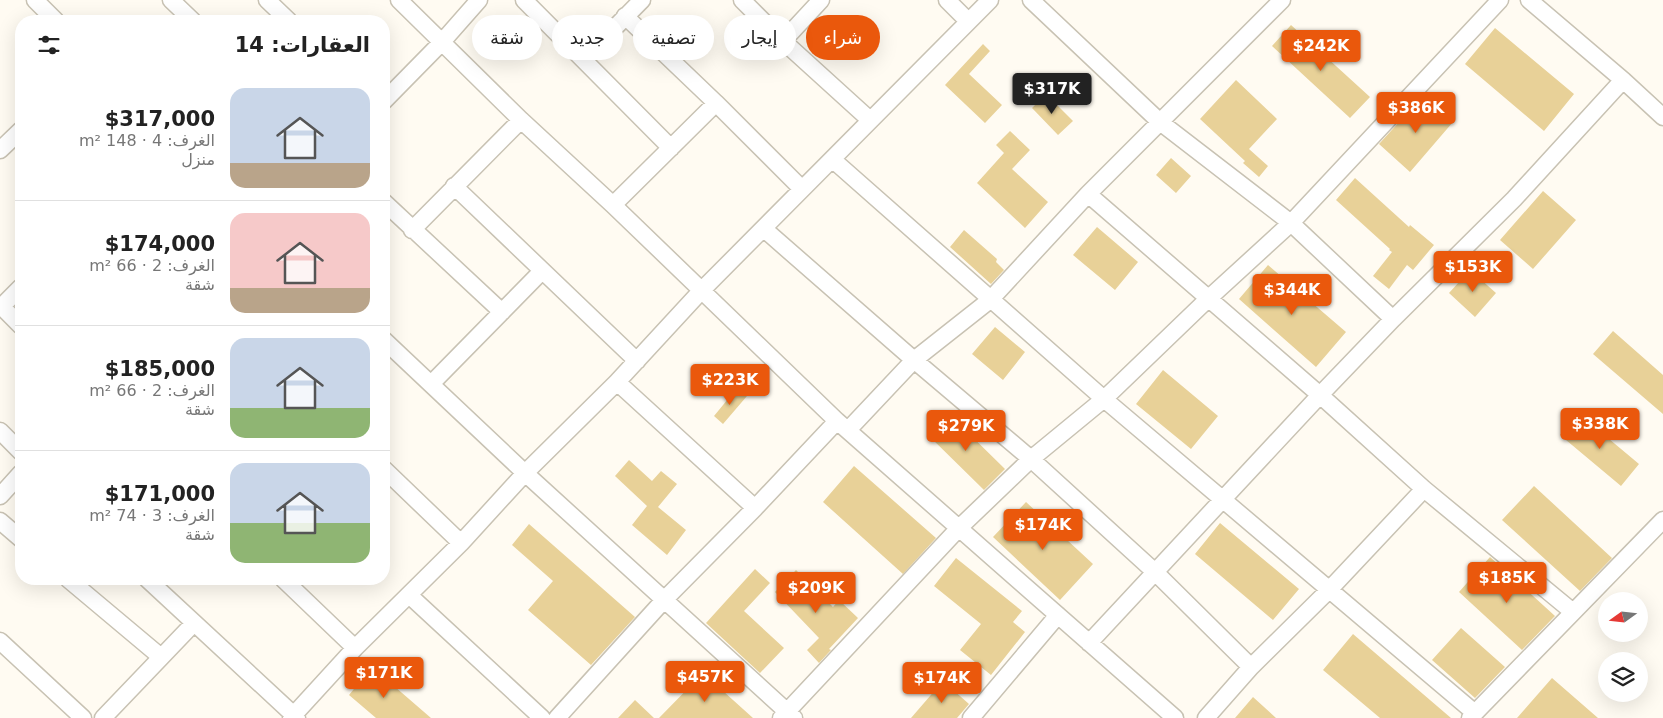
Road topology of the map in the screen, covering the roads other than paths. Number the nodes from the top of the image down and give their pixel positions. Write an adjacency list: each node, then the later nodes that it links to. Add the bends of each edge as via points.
1 (35, 0): 16 (street)
2 (172, 0): 17 (street)
3 (267, 0): 18 (street)
4 (399, 0): 24 (street)
5 (479, 0): 24 (street)
6 (524, 0): 23 (street)
7 (642, 0): 20 (street)
8 (742, 0): 19 (street)
9 (821, 0): 22 (street)
10 (946, 0): 21 (street)
11 (990, 0): 21 (street)
12 (1031, 0): 33 (street)
13 (1282, 0): 33 (street)
14 (1500, 0): 43 (street)
15 (1529, 0): 27 (street)
16 (50, 15)
17 (187, 15)
18 (281, 15)
19 (757, 15)
20 (625, 16): 29 (street)
21 (968, 21): 32 (street)
22 (796, 27)
23 (552, 28)
24 (442, 42): 28 (street); 31 (street)
25 (796, 53): 32 (street)
26 (585, 60): 35 (street)
27 (1622, 80): 30 (street); 53 (street, via 1514,199)
28 (390, 95)
29 (716, 103): 35 (street); 39 (street)
30 (1663, 117)
31 (521, 120): 38 (street); 41 (street)
32 (870, 120): 37 (street)
33 (1160, 122): 40 (street); 43 (street)
34 (15, 136): 36 (street)
35 (671, 148): 41 (street)
36 (0, 150)
37 (832, 159): 39 (street); 50 (street)
38 (454, 186): 45 (street); 46 (street)
39 (802, 188): 44 (street)
40 (1088, 194): 49 (street); 50 (street)
41 (612, 205): 47 (street)
42 (390, 208): 45 (street)
43 (1291, 223): 49 (street); 53 (street)
44 (764, 229): 47 (street); 57 (street)
45 (412, 230): 52 (street)
46 (542, 271): 52 (street); 56 (street)
47 (701, 292): 56 (street); 62 (street)
48 (15, 293): 51 (street)
49 (1209, 298): 60 (street); 61 (street)
50 (990, 300): 57 (street); 61 (street)
51 (1, 306): 54 (street)
52 (502, 312): 59 (street)
53 (1393, 319): 60 (street)
54 (15, 320)
55 (390, 346): 59 (street)
56 (637, 360): 58 (street)
57 (914, 360): 62 (street); 65 (street)
58 (617, 382): 66 (street); 72 (street)
59 (431, 384): 66 (street)
60 (1320, 395): 69 (street); 71 (street)
61 (1104, 399): 65 (street); 71 (street)
62 (842, 425): 72 (street); 75 (street)
63 (0, 431): 64 (street)
64 (15, 446)
65 (1032, 459): 75 (street); 78 (street)
66 (525, 473): 77 (street); 84 (street)
67 (390, 476): 77 (street)
68 (15, 480): 70 (street)
69 (1424, 489): 82 (street); 85 (street)
70 (0, 496)
71 (1222, 500): 78 (street); 82 (street)
72 (755, 508): 84 (street)
73 (1663, 520): 85 (street)
74 (0, 521): 76 (street)
75 (959, 528): 86 (street); 93 (street)
76 (15, 534)
77 (461, 543): 83 (street)
78 (1155, 572): 88 (street); 92 (street)
79 (80, 585): 91 (street)
80 (153, 585): 87 (street)
81 (290, 585): 90 (street)
82 (1329, 590): 92 (street); 94 (street)
83 (409, 595): 90 (street); 98 (street)
84 (664, 600): 93 (street); 99 (street)
85 (1573, 612): 94 (street)
86 (1058, 615): 88 (street); 100 (street)
87 (194, 623): 91 (street); 95 (street)
88 (1089, 643): 101 (street)
89 (1, 645): 96 (street)
90 (355, 648): 95 (street)
91 (161, 658): 97 (street)
92 (1251, 667): 102 (street)
93 (788, 716)
94 (1472, 716)
95 (294, 717)
96 (83, 718)
97 (103, 718)
98 (542, 718)
99 (557, 718)
100 (971, 718)
101 (1175, 718)
102 (1206, 718)

